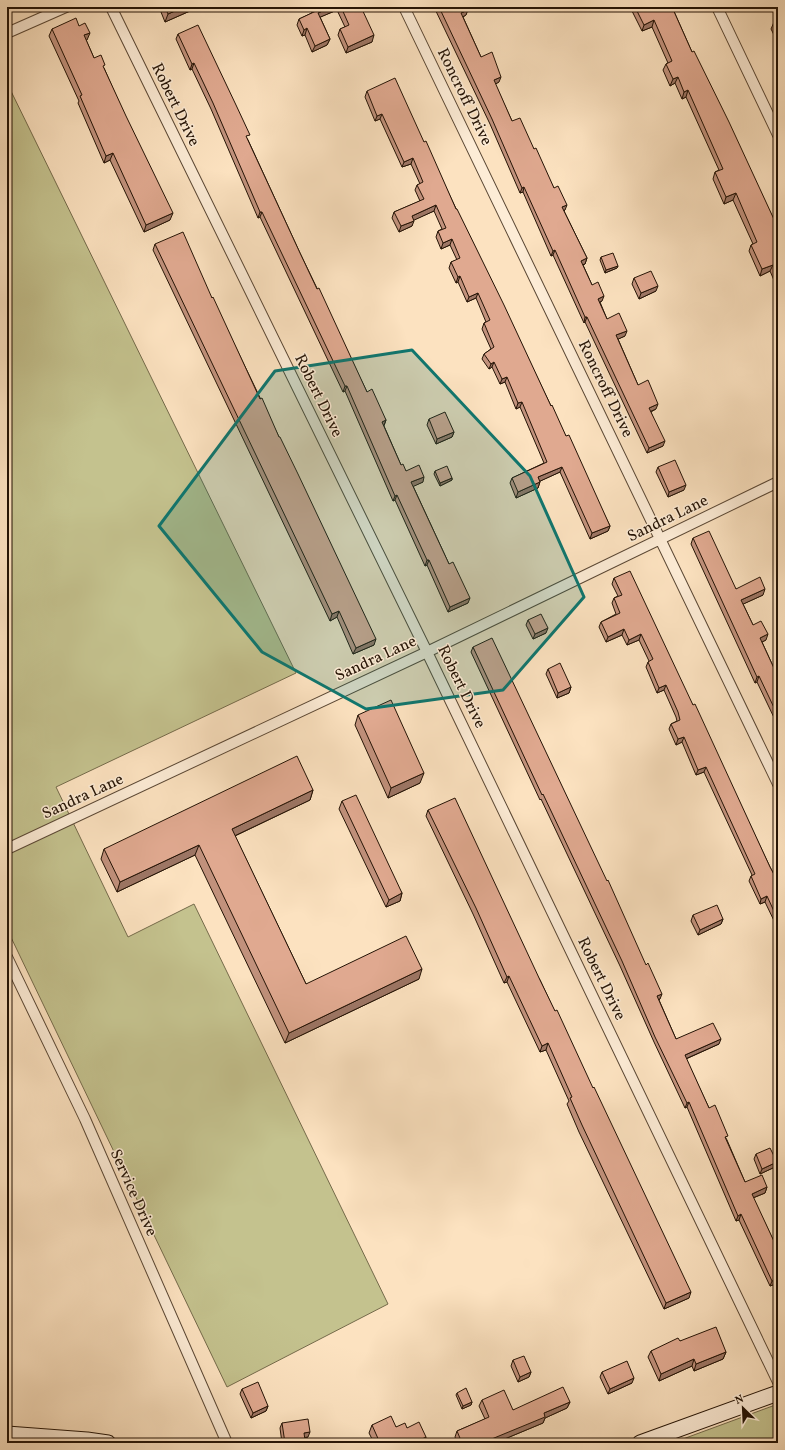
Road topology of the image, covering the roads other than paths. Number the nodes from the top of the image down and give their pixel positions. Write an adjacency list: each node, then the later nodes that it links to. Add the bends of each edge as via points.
1 (66, 7): 5 (street)
2 (110, 7): 9 (street, Robert Drive)
3 (404, 7): 8 (street, Roncroff Drive)
4 (717, 7): 6 (street)
5 (7, 33)
6 (778, 135)
7 (778, 482): 8 (street, Sandra Lane)
8 (661, 539): 9 (street, Sandra Lane); 10 (street, Roncroff Drive)
9 (427, 652): 11 (street, Sandra Lane); 13 (street, Robert Drive)
10 (778, 784)
11 (7, 849)
12 (7, 957): 17 (street, Service Drive, via 85,1119)
13 (778, 1382)
14 (778, 1393): 18 (street)
15 (7, 1434): 16 (street)
16 (108, 1443)
17 (227, 1443)
18 (640, 1443)

